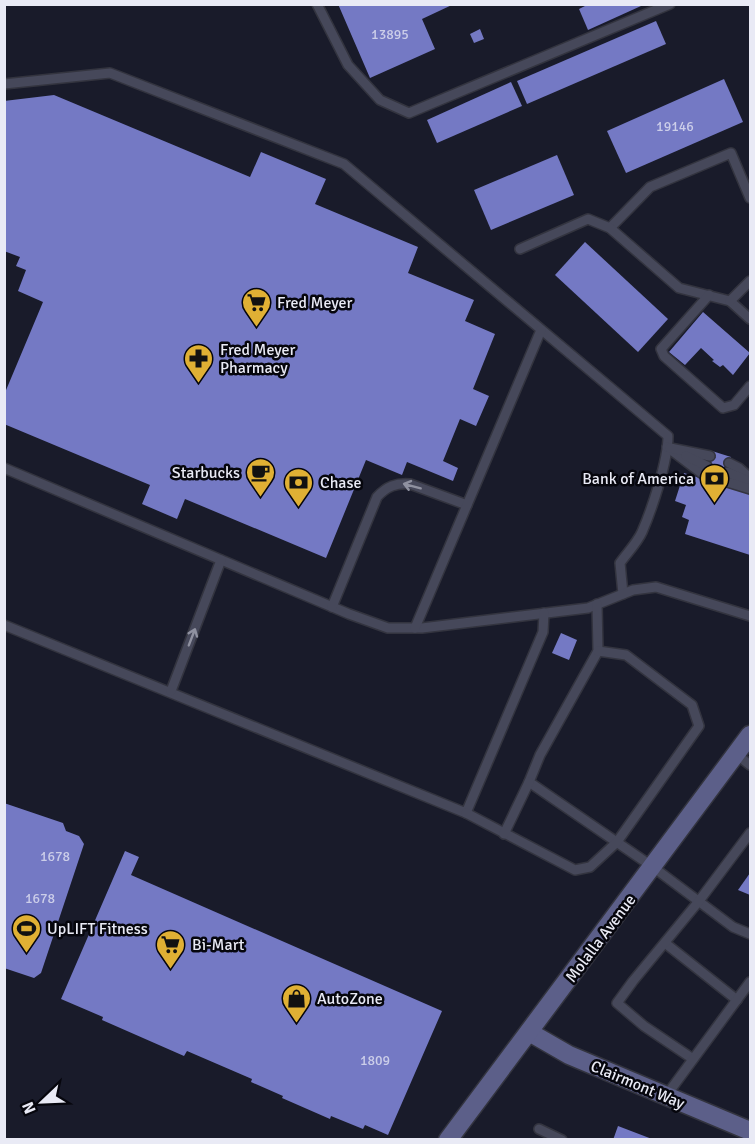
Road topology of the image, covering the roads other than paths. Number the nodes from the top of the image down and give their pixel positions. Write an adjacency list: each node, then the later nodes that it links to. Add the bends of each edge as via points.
1 (317, 4): 2 (lane, via 348,65 380,100 409,113)
2 (670, 4)
3 (4, 84): 11 (lane, via 110,73 344,164)
4 (750, 198): 5 (lane, via 730,153 650,188)
5 (610, 228): 6 (lane, via 588,219); 8 (lane, via 680,288)
6 (520, 249)
7 (750, 281): 9 (lane)
8 (709, 295): 9 (lane); 12 (lane, via 661,349 664,356 723,408 734,405)
9 (730, 301): 10 (lane)
10 (750, 319)
11 (541, 330): 13 (lane, via 668,436); 17 (lane)
12 (750, 386)
13 (667, 447): 13 (lane, via 707,466); 19 (lane, via 641,533 620,563)
14 (4, 468): 18 (lane)
15 (750, 480): 16 (lane, via 727,472)
16 (750, 489)
17 (467, 505): 21 (lane, one-way to 21, via 410,484 383,490); 25 (lane)
18 (221, 560): 21 (lane); 27 (lane, one-way to 18)
19 (623, 594): 20 (lane); 23 (lane, via 656,587)
20 (597, 604): 22 (lane); 26 (lane)
21 (332, 607): 25 (lane, via 388,628)
22 (544, 613): 25 (lane); 31 (lane, via 543,632)
23 (750, 616)
24 (4, 625): 27 (lane)
25 (415, 628)
26 (598, 651): 30 (lane); 34 (lane, via 626,655 692,705 699,726)
27 (171, 691): 31 (lane)
28 (750, 735): 29 (main road, Molalla Avenue)
29 (743, 760): 35 (main road, Molalla Avenue)
30 (529, 782): 33 (lane); 34 (lane)
31 (466, 813): 33 (lane)
32 (750, 833): 36 (lane)
33 (504, 834): 34 (lane, via 575,870 590,867)
34 (617, 842): 35 (lane)
35 (653, 867): 36 (lane); 41 (main road, Molalla Avenue)
36 (699, 901): 37 (lane, via 733,927); 38 (lane)
37 (750, 934)
38 (664, 943): 40 (lane); 42 (lane, via 618,1003)
39 (750, 982): 40 (lane)
40 (737, 1000): 42 (lane)
41 (529, 1032): 43 (main road, Clairmont Way, via 568,1055); 46 (main road, Molalla Avenue)
42 (693, 1059): 43 (lane)
43 (666, 1096): 45 (main road, Clairmont Way)
44 (539, 1129): 47 (lane)
45 (750, 1131)
46 (448, 1140)
47 (562, 1140)

